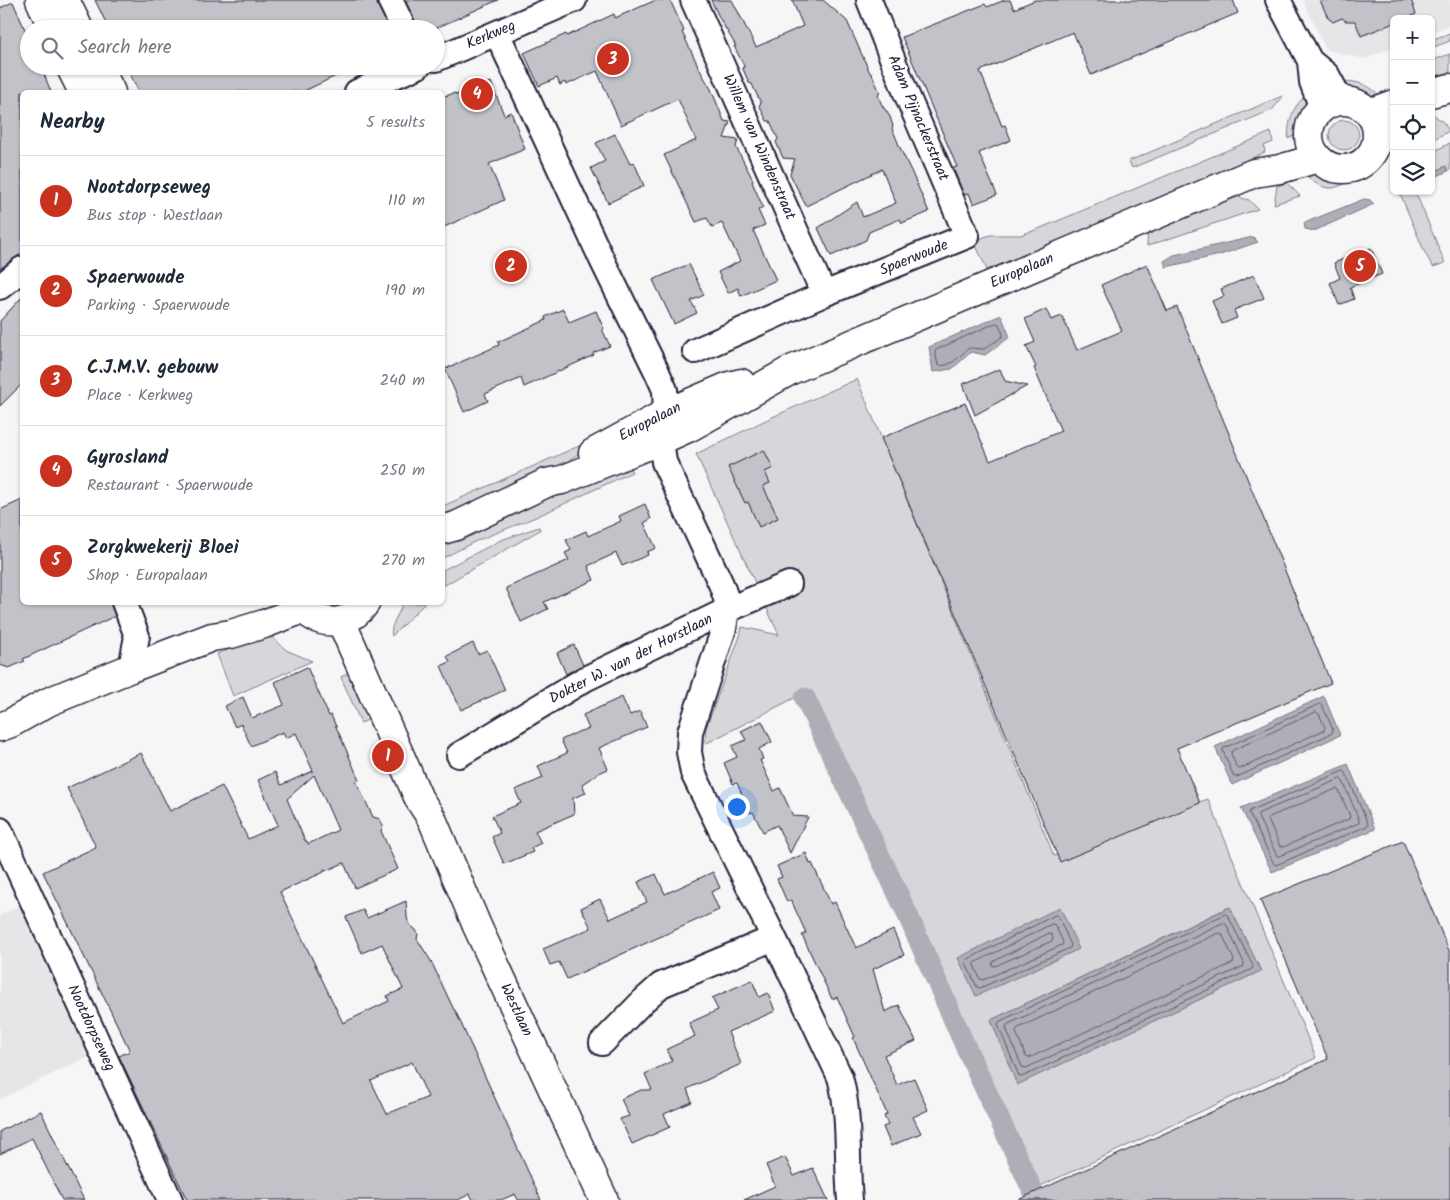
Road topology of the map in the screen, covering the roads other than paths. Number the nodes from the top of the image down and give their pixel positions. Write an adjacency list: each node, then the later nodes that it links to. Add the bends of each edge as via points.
1 (40, 0): 8 (main road)
2 (65, 0): 9 (main road)
3 (390, 0): 10 (street)
4 (574, 0): 11 (street, Kerkweg)
5 (694, 0): 25 (street, Willem van Windenstraat)
6 (869, 0): 22 (street, Adam Pijnackerstraat)
7 (1278, 0): 19 (street, via 1310,61 1327,75)
8 (49, 20)
9 (75, 20)
10 (400, 20)
11 (497, 33): 12 (street, Kerkweg); 27 (street, via 602,262 657,372 664,390)
12 (445, 54)
13 (74, 75): 16 (main road)
14 (102, 75): 17 (main road)
15 (397, 75): 18 (street)
16 (81, 90)
17 (110, 90)
18 (362, 90)
19 (1332, 105): 20 (main road, via 1352,102); 21 (main road, via 1315,115 1311,124)
20 (1383, 118): 21 (main road, via 1372,153 1356,167 1335,168 1325,164)
21 (1313, 146): 27 (main road, Europalaan, via 1280,169 1254,172 791,370 690,427)
22 (967, 236): 25 (street, Spaerwoude)
23 (20, 271): 24 (street)
24 (0, 287)
25 (824, 294): 26 (street, Spaerwoude)
26 (695, 351)
27 (664, 426): 28 (main road, Europalaan, via 562,480 546,483); 33 (street, Dokter W. van der Horstlaan, via 664,462 721,584)
28 (447, 530)
29 (789, 584): 33 (street, Dokter W. van der Horstlaan)
30 (125, 605): 36 (street, via 137,636)
31 (264, 605): 35 (main road)
32 (300, 606): 34 (main road, via 320,620 334,622); 35 (main road, via 264,624)
33 (727, 610): 40 (street, Dokter W. van der Horstlaan, via 585,679); 42 (street, Dokter W. van der Horstlaan, via 690,732 690,760 693,773)
34 (354, 612): 45 (main road, Westlaan, via 419,799 432,819 477,926)
35 (212, 637): 36 (main road)
36 (131, 668): 37 (main road)
37 (48, 702): 38 (main road); 39 (main road)
38 (0, 714)
39 (0, 727)
40 (459, 755)
41 (0, 830): 44 (street, Nootdorpseweg)
42 (774, 938): 43 (street, via 661,985); 46 (street, Dokter W. van der Horstlaan, via 840,1077 847,1114)
43 (602, 1043)
44 (170, 1200)
45 (604, 1200)
46 (850, 1200)

